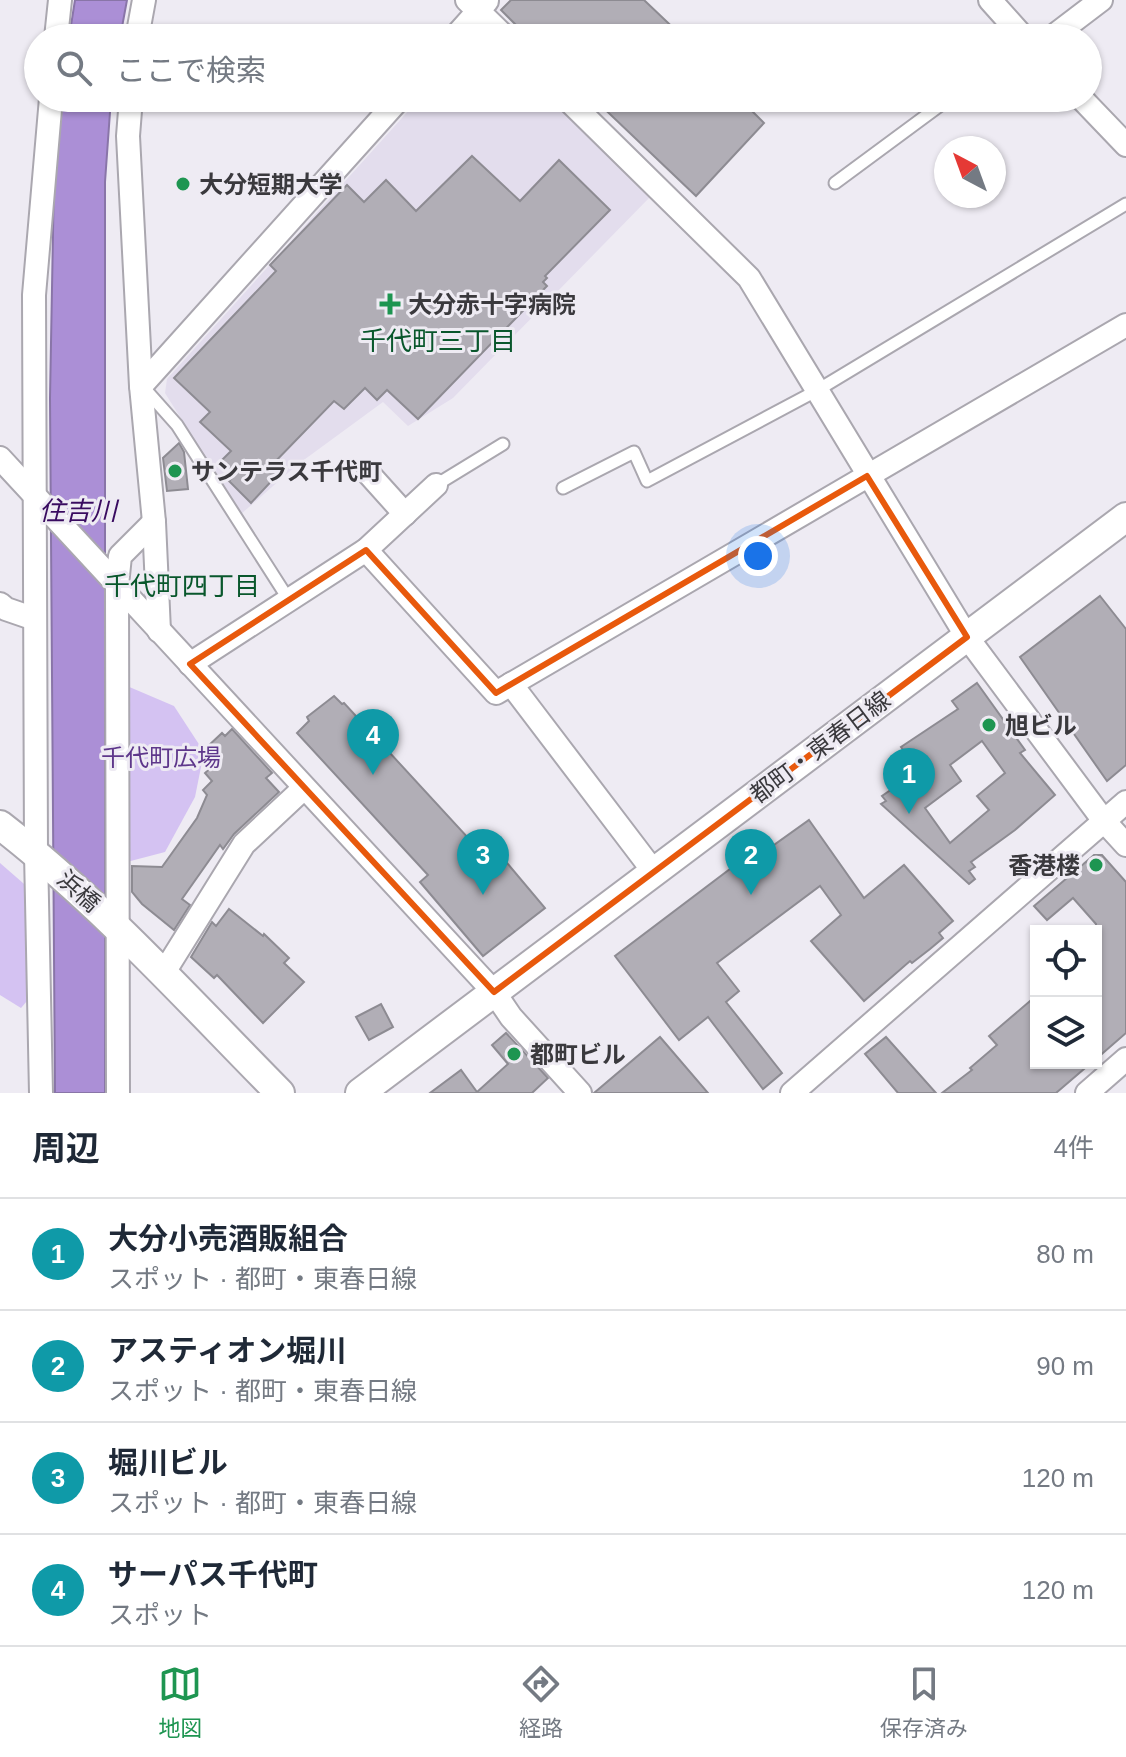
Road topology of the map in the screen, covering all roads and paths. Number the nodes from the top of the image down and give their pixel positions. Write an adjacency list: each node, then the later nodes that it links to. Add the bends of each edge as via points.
1 (60, 0): 6 (street)
2 (144, 0): 7 (street)
3 (990, 0): 10 (street)
4 (1101, 0): 11 (street)
5 (478, 4): 8 (street); 9 (street)
6 (57, 24)
7 (140, 24)
8 (464, 24)
9 (494, 24)
10 (1011, 24)
11 (1069, 24)
12 (50, 112): 30 (street, via 34,295)
13 (130, 112): 22 (street)
14 (387, 112): 22 (street)
15 (580, 112): 23 (street, via 749,278)
16 (931, 112): 19 (lane)
17 (1094, 112): 18 (street)
18 (1126, 145)
19 (835, 183)
20 (1126, 204): 23 (lane)
21 (1126, 325): 27 (street)
22 (141, 386): 33 (street); 36 (lane, via 177,425)
23 (816, 391): 27 (street); 29 (lane, via 647,481 634,452)
24 (503, 444): 28 (lane)
25 (0, 458): 30 (street)
26 (369, 474): 31 (street)
27 (867, 476): 40 (street); 42 (street)
28 (436, 485): 31 (street)
29 (563, 488)
30 (40, 502): 35 (street); 38 (street)
31 (405, 514): 34 (street)
32 (1126, 517): 40 (street, 都町・東春日線)
33 (154, 522): 35 (street, via 120,556); 39 (street)
34 (366, 550): 36 (street); 42 (street, via 496,693)
35 (114, 582): 39 (street); 50 (street)
36 (289, 600): 41 (street)
37 (0, 604): 38 (street)
38 (35, 619): 48 (street)
39 (159, 631): 41 (street)
40 (967, 637): 45 (street); 49 (street, 都町・東春日線)
41 (190, 664): 43 (street)
42 (511, 684): 49 (street)
43 (304, 788): 51 (street, via 244,844); 52 (street)
44 (1126, 802): 45 (street)
45 (1104, 821): 47 (street); 59 (street)
46 (0, 825): 48 (street, 浜橋)
47 (1126, 845)
48 (40, 856): 50 (street, 浜橋); 54 (street)
49 (654, 872): 52 (street, 都町・東春日線)
50 (116, 925): 51 (street, 浜橋); 55 (street)
51 (163, 974): 56 (street, 浜橋)
52 (494, 992): 57 (street, 都町・東春日線); 58 (street)
53 (1126, 1059): 60 (street)
54 (41, 1093)
55 (118, 1093)
56 (280, 1093)
57 (360, 1093)
58 (580, 1093)
59 (792, 1093)
60 (1087, 1093)

